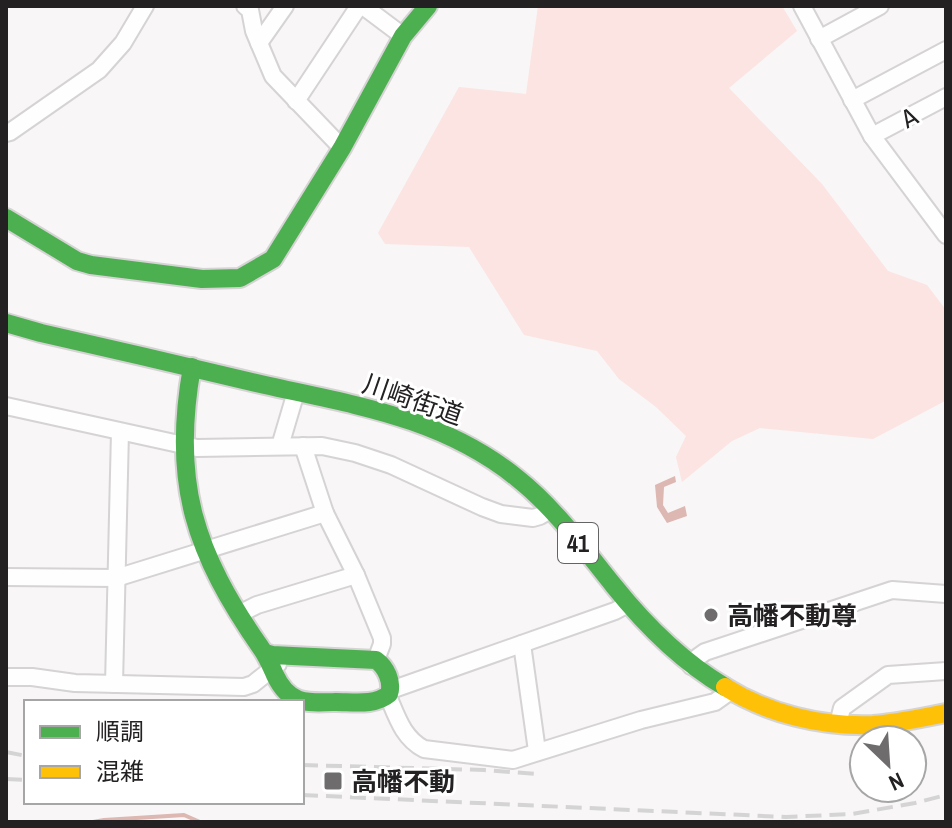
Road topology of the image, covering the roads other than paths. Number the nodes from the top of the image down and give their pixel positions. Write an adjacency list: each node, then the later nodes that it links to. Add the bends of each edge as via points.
1 (145, 6): 15 (street, via 99,70)
2 (245, 6): 10 (street)
3 (285, 6): 10 (street)
4 (361, 6): 8 (street); 14 (street)
5 (428, 6): 8 (street)
6 (802, 6): 9 (street)
7 (880, 6): 9 (street)
8 (403, 36): 17 (street)
9 (819, 39): 13 (street)
10 (259, 43): 14 (street, via 273,76)
11 (946, 50): 13 (street)
12 (946, 97): 16 (street, A)
13 (852, 100): 16 (street)
14 (296, 101): 17 (street)
15 (6, 133)
16 (872, 136): 19 (street)
17 (342, 148): 18 (street, via 273,259 240,278 202,279 91,265)
18 (6, 218)
19 (946, 235)
20 (6, 323): 21 (street, 川崎街道 / 41)
21 (192, 367): 22 (street, 川崎街道 / 41); 25 (street)
22 (296, 392): 26 (street); 28 (street, 川崎街道 / 41, via 427,425 493,459)
23 (6, 406): 24 (street)
24 (120, 432): 25 (street); 33 (street)
25 (185, 446): 26 (street); 30 (street, via 189,499)
26 (280, 446): 27 (street)
27 (303, 446): 28 (street, via 355,453 400,468 501,514 533,518); 29 (street)
28 (550, 510): 35 (street, 川崎街道 / 41)
29 (325, 513): 30 (street); 31 (street)
30 (205, 550): 33 (street); 36 (street)
31 (356, 575): 36 (street); 40 (street, via 382,638)
32 (6, 577): 33 (street)
33 (116, 578): 44 (street)
34 (946, 594): 41 (street, via 892,590 705,652)
35 (628, 604): 37 (street); 41 (street, 川崎街道 / 41)
36 (239, 614): 39 (street)
37 (522, 644): 46 (street); 52 (street)
38 (298, 656): 39 (street, via 272,655); 40 (street); 47 (street, via 286,675)
39 (268, 660): 44 (street, via 253,684 244,687); 47 (street)
40 (376, 660): 46 (street, via 382,663)
41 (691, 666): 45 (street, 川崎街道 / 41)
42 (946, 671): 51 (street, via 888,675 842,708)
43 (6, 677): 44 (street)
44 (114, 684)
45 (729, 692): 51 (street, 川崎街道 / 41, via 780,713); 52 (street, via 715,702)
46 (390, 693): 49 (street, via 370,703); 52 (street, via 399,724 424,749 513,760)
47 (293, 698): 48 (street)
48 (297, 700)
49 (304, 701)
50 (946, 713): 51 (street, 川崎街道 / 41, via 871,725)
51 (838, 724)
52 (537, 751)

